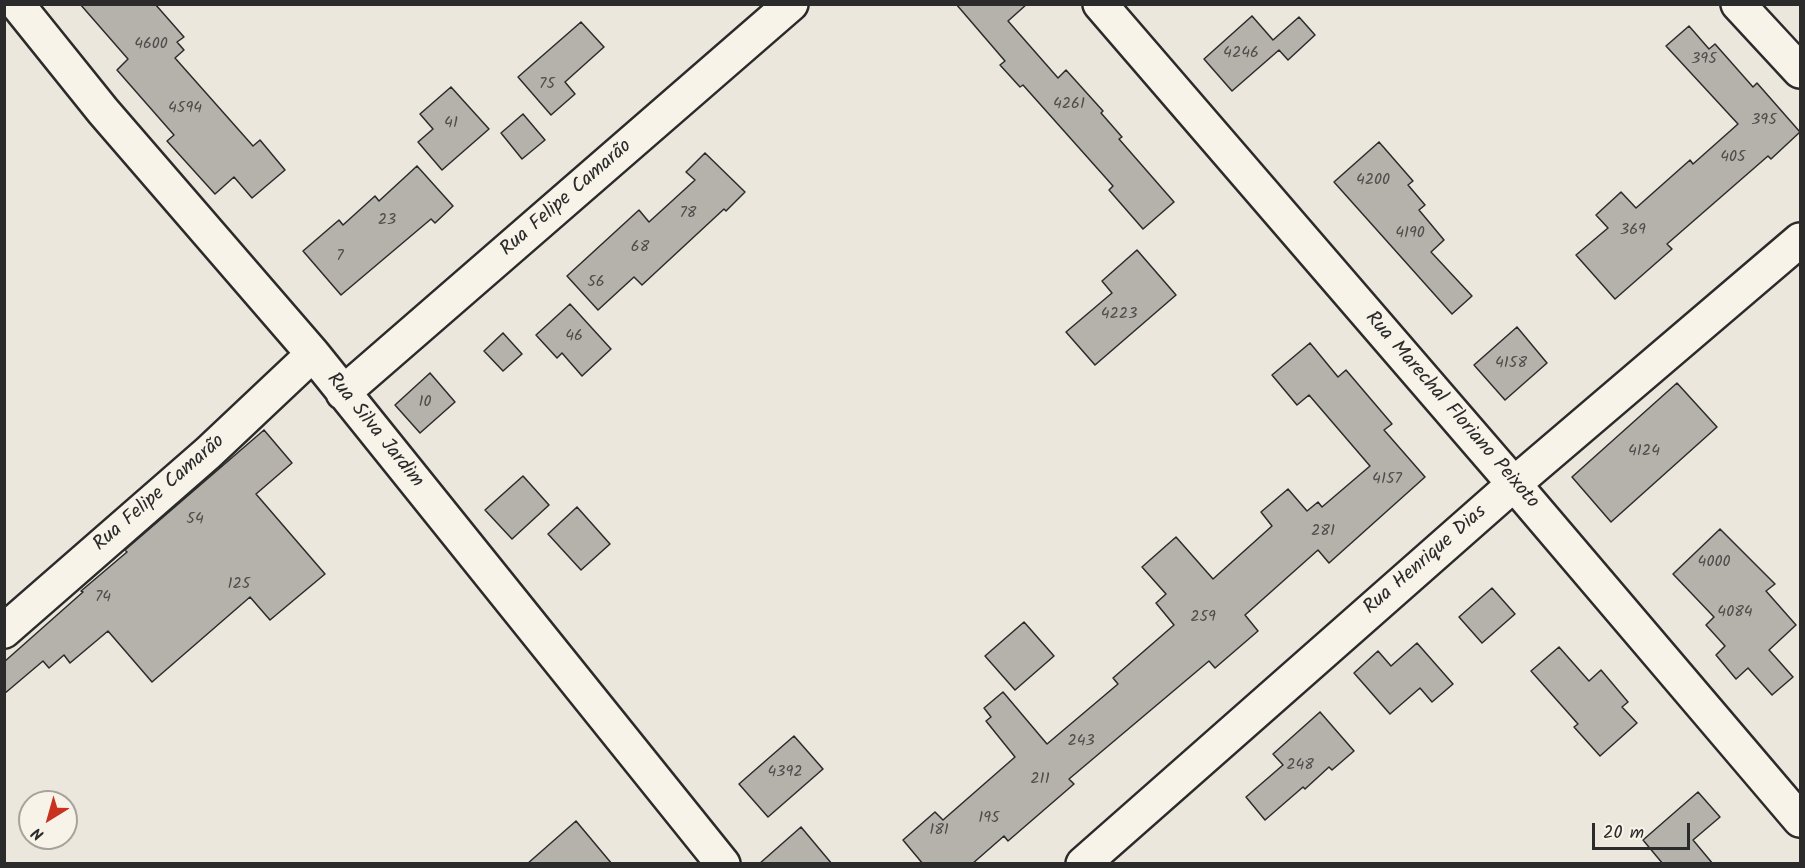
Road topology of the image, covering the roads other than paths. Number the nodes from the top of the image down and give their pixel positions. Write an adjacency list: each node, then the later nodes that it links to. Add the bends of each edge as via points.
1 (16, 4): 7 (street, Rua Silva Jardim)
2 (791, 4): 8 (street, Rua Felipe Camarão)
3 (1100, 4): 9 (street, Rua Marechal Floriano Peixoto)
4 (1738, 4): 5 (street)
5 (1800, 71)
6 (1800, 240): 9 (street, Rua Henrique Dias)
7 (313, 354): 8 (street, Rua Silva Jardim); 10 (street, Rua Felipe Camarão, via 208,453)
8 (343, 393): 12 (street, Rua Silva Jardim)
9 (1514, 484): 11 (street, Rua Marechal Floriano Peixoto); 13 (street, Rua Henrique Dias)
10 (4, 631)
11 (1800, 820)
12 (723, 864)
13 (1083, 864)

